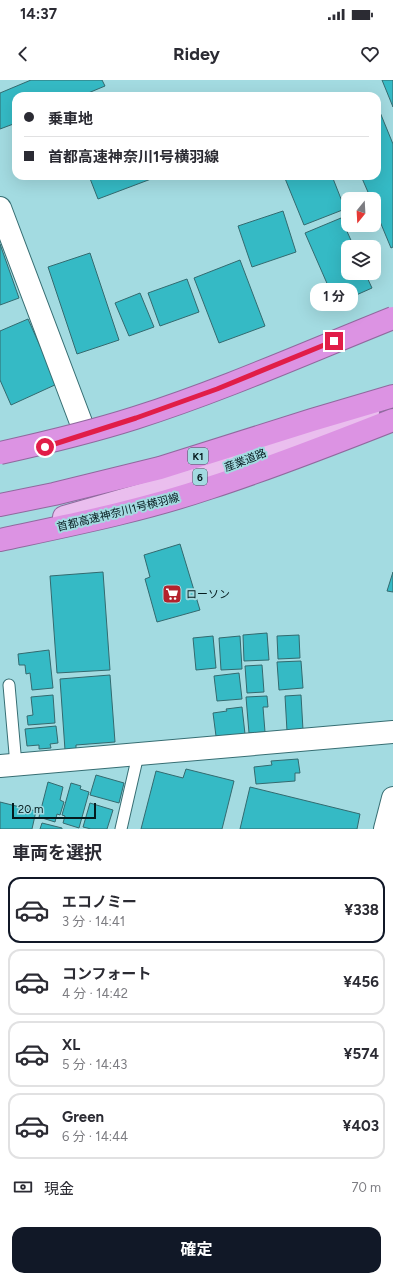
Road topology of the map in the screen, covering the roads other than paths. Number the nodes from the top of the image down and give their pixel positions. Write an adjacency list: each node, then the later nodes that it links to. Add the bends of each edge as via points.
1 (0, 208): 8 (street)
2 (393, 318): 6 (highway, bridge, via 217,389)
3 (393, 325): 8 (main road, via 156,405)
4 (393, 396): 12 (highway, K1, via 160,468)
5 (393, 403): 13 (main road, 産業道路 / 6, via 193,480 37,524)
6 (136, 418): 10 (highway, bridge); 11 (highway, bridge)
7 (393, 420): 14 (highway, 首都高速神奈川1号横羽線, via 208,489 105,517)
8 (82, 425): 9 (main road)
9 (0, 442)
10 (0, 453)
11 (0, 462)
12 (0, 505)
13 (0, 531)
14 (0, 540)
15 (9, 686): 18 (lane)
16 (393, 732): 17 (street)
17 (138, 755): 18 (street); 20 (lane)
18 (8, 766)
19 (393, 798): 21 (street)
20 (121, 829)
21 (385, 829)

